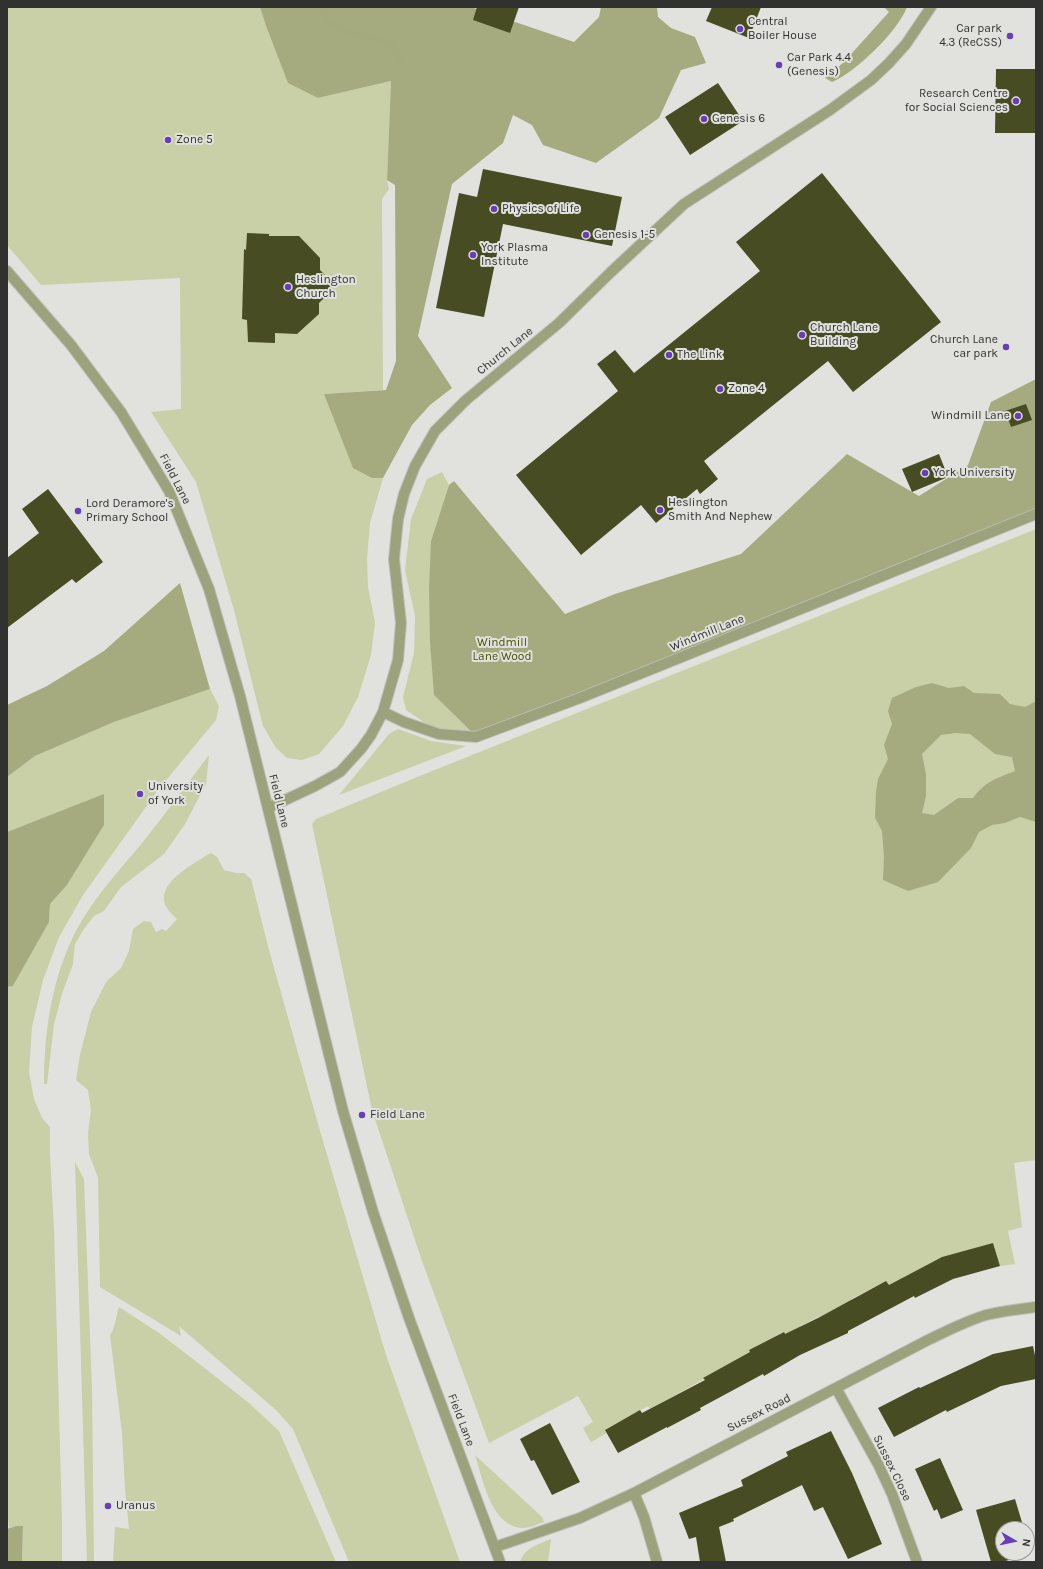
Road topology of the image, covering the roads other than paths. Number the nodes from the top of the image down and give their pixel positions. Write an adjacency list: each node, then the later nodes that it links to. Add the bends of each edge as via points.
1 (931, 7): 4 (street, Church Lane, via 906,44 872,80 684,204 559,323 466,400 435,431 409,480 398,519 394,559 401,623 398,660)
2 (7, 271): 5 (street, Field Lane, via 71,345 121,412 169,491 209,589 233,668)
3 (1036, 514): 4 (street, Windmill Lane, via 580,698 476,737 439,734)
4 (383, 712): 5 (street, Church Lane, via 362,749 340,772)
5 (268, 808): 9 (street, Field Lane, via 343,1111 373,1212 409,1318)
6 (1036, 1307): 7 (street, Sussex Road, via 1005,1311 963,1324)
7 (836, 1388): 8 (street, Sussex Road); 12 (street, Sussex Close, via 892,1494)
8 (634, 1493): 9 (street, Sussex Road, via 580,1518); 11 (street)
9 (495, 1547): 10 (street, Field Lane)
10 (500, 1562)
11 (657, 1562)
12 (917, 1562)

